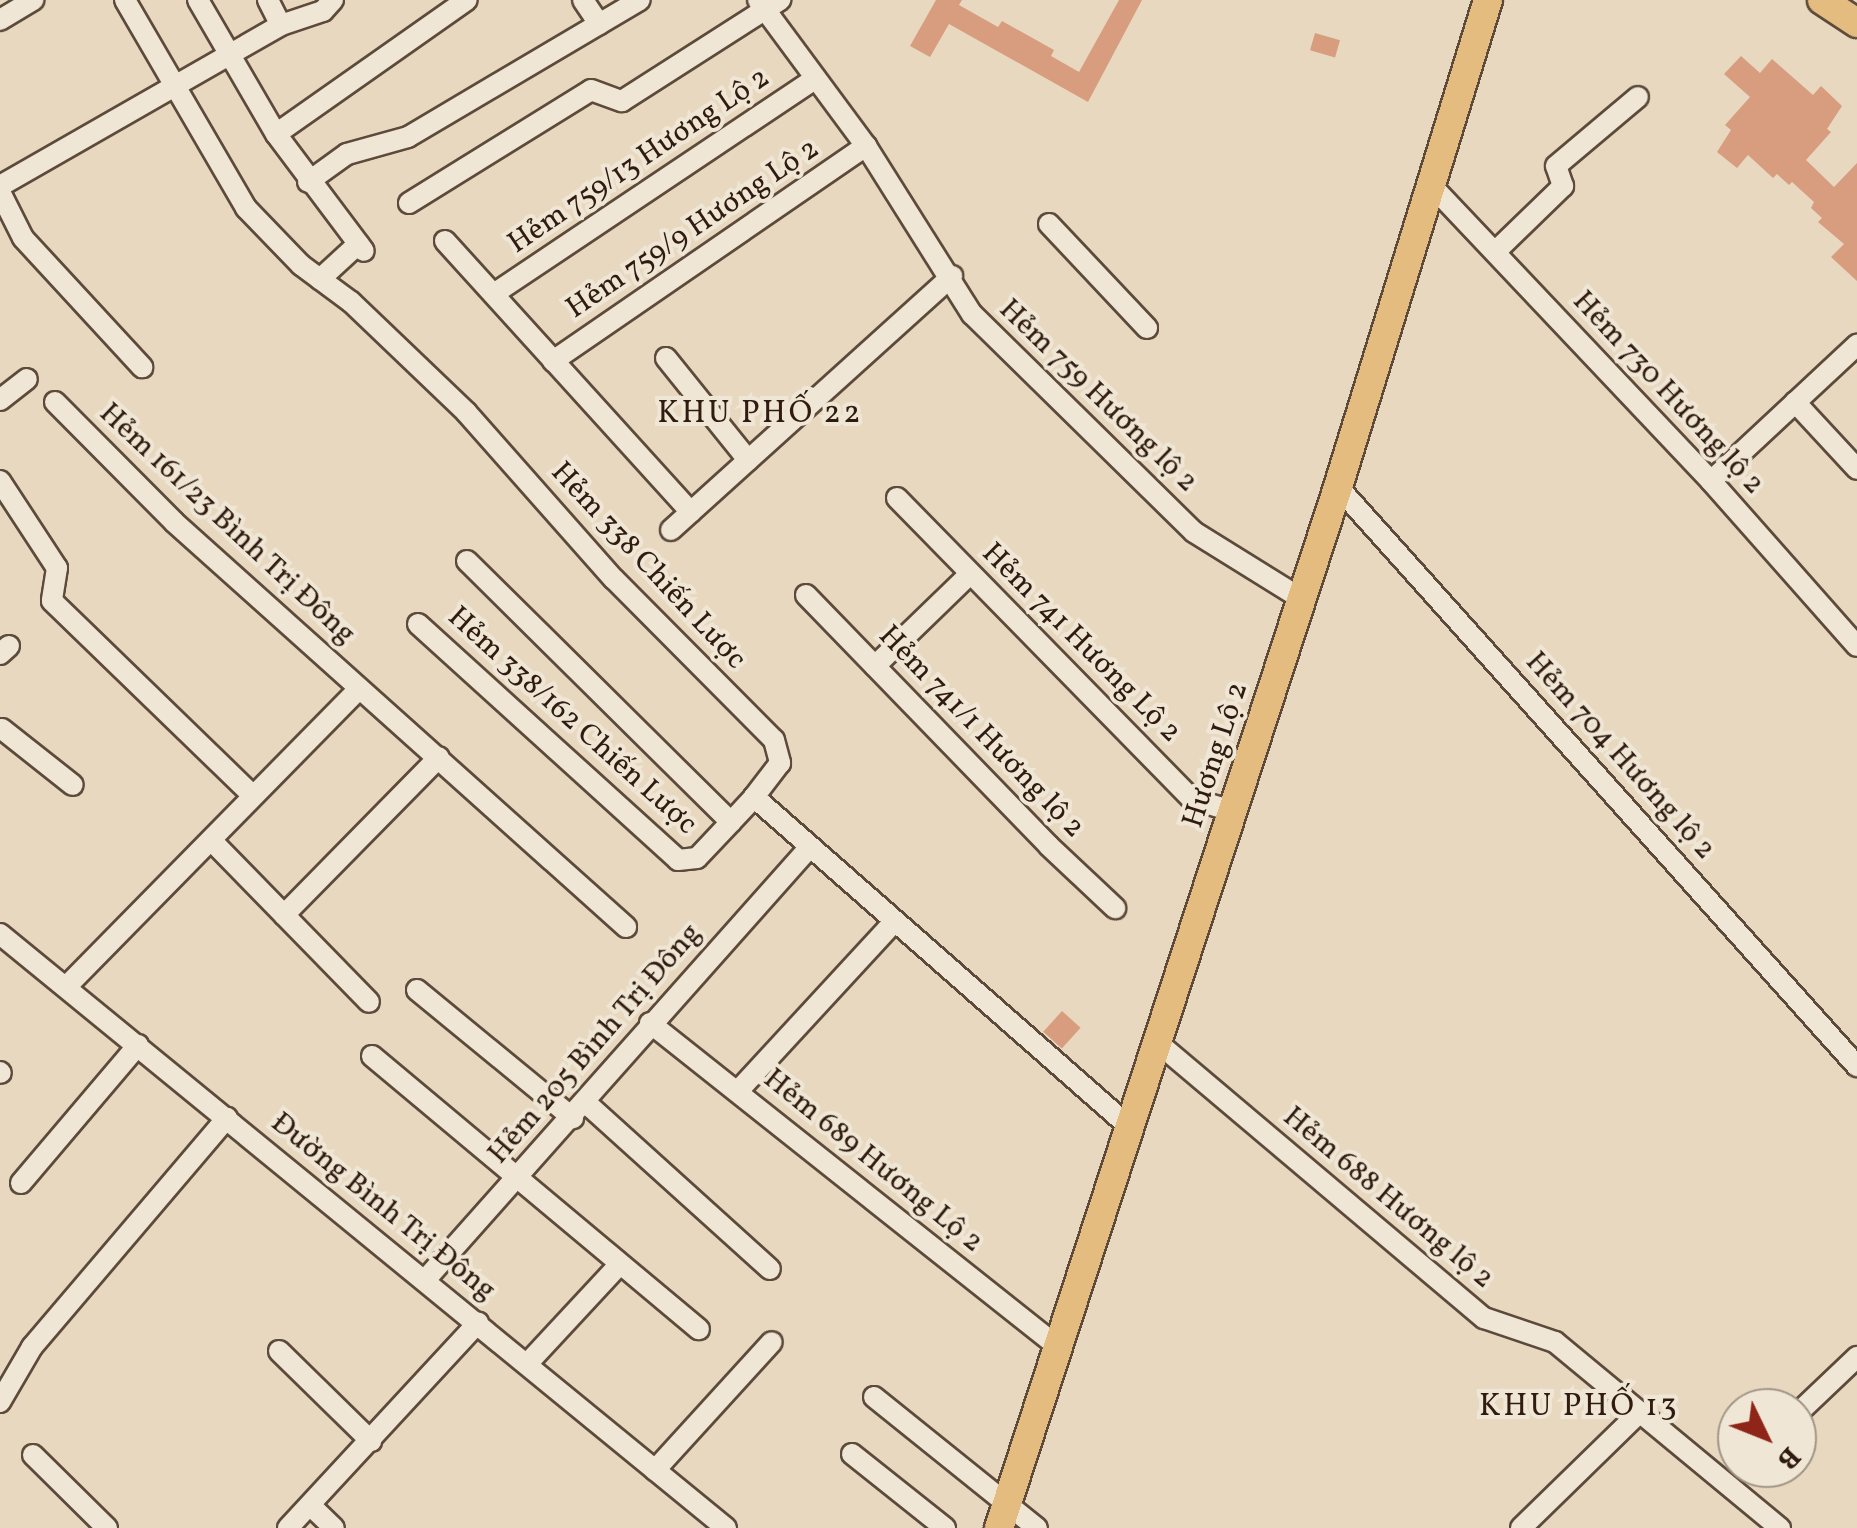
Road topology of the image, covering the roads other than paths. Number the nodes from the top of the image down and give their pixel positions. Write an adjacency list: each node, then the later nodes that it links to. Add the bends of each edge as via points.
1 (33, 0): 12 (street)
2 (125, 0): 18 (street, Hẻm 338 Chiến Lược)
3 (198, 0): 16 (street)
4 (268, 0): 15 (street)
5 (333, 0): 15 (street, via 323,11)
6 (467, 0): 20 (street)
7 (583, 0): 14 (street)
8 (640, 0): 14 (street)
9 (1488, 0): 23 (main road, Hương Lộ 2)
10 (1822, 0): 13 (main road)
11 (768, 3): 17 (street, Hẻm 759 Hương lộ 2); 25 (street, via 622,102 591,90)
12 (0, 20)
13 (1857, 23)
14 (598, 24): 22 (street, via 408,137 347,154)
15 (282, 25): 16 (street)
16 (229, 57): 18 (street); 20 (street)
17 (816, 80): 21 (street, Hẻm 759 Hương lộ 2); 31 (street, Hẻm 759/13 Hương Lộ 2)
18 (174, 85): 24 (street); 30 (street, Hẻm 338 Chiến Lược, via 246,208)
19 (1638, 97): 28 (street, via 1556,166 1563,186)
20 (276, 134): 22 (street)
21 (866, 146): 29 (street, Hẻm 759 Hương lộ 2); 35 (street, Hẻm 759/9 Hương Lộ 2)
22 (308, 182): 30 (street, via 361,248)
23 (1431, 185): 28 (street, Hẻm 730 Hương lộ 2); 45 (main road, Hương Lộ 2)
24 (0, 189): 36 (street, via 23,238)
25 (409, 203)
26 (1050, 224): 32 (street)
27 (445, 241): 31 (street)
28 (1495, 252): 44 (street, Hẻm 730 Hương lộ 2)
29 (952, 276): 41 (street); 52 (street, Hẻm 759 Hương lộ 2, via 972,314 1194,532)
30 (320, 279): 61 (street, Hẻm 338 Chiến Lược, via 466,412 614,580 774,740 780,763)
31 (495, 293): 35 (street)
32 (1147, 328)
33 (1857, 345): 40 (street)
34 (666, 358): 41 (street)
35 (553, 361): 47 (street)
36 (142, 367)
37 (27, 380): 38 (street)
38 (0, 400)
39 (56, 402): 56 (street, Hẻm 161/23 Bình Trị Đông, via 174,522)
40 (1795, 402): 42 (street); 44 (street)
41 (748, 460): 47 (street)
42 (1857, 469)
43 (0, 481): 60 (street, via 57,568 52,602)
44 (1711, 481): 54 (street, Hẻm 730 Hương lộ 2)
45 (1338, 487): 52 (main road, Hương Lộ 2); 78 (street, Hẻm 704 Hương lộ 2)
46 (897, 498): 50 (street, Hẻm 741 Hương Lộ 2)
47 (691, 512): 48 (street)
48 (671, 530)
49 (468, 560): 63 (street)
50 (970, 574): 55 (street); 62 (street, Hẻm 741 Hương Lộ 2, via 1192,799)
51 (806, 595): 55 (street, Hẻm 741/1 Hương lộ 2)
52 (1300, 598): 62 (main road, Hương Lộ 2)
53 (418, 624): 63 (street, Hẻm 338/162 Chiến Lược, via 678,860 698,858)
54 (1857, 646)
55 (875, 666): 66 (street, Hẻm 741/1 Hương lộ 2)
56 (359, 690): 58 (street, Hẻm 161/23 Bình Trị Đông); 60 (street)
57 (1, 729): 59 (street)
58 (439, 757): 67 (street); 69 (street, Hẻm 161/23 Bình Trị Đông)
59 (74, 784)
60 (253, 796): 64 (street)
61 (754, 797): 63 (street, Hẻm 338/162 Chiến Lược); 65 (street)
62 (1232, 811): 75 (main road, Hương Lộ 2)
63 (732, 822)
64 (210, 840): 67 (street); 71 (street)
65 (809, 848): 68 (street); 74 (street, Hẻm 205 Bình Trị Đông)
66 (1116, 908)
67 (284, 915): 73 (street)
68 (895, 921): 79 (street); 82 (street)
69 (626, 927)
70 (0, 934): 71 (street, Đường Bình Trị Đông)
71 (66, 988): 76 (street, Đường Bình Trị Đông)
72 (417, 990): 80 (street)
73 (369, 1002)
74 (650, 1023): 79 (street, Hẻm 689 Hương Lộ 2); 80 (street, Hẻm 205 Bình Trị Đông)
75 (1156, 1042): 82 (main road, Hương Lộ 2); 98 (street, Hẻm 688 Hương lộ 2, via 1484,1318 1554,1342)
76 (138, 1045): 81 (street, Đường Bình Trị Đông); 84 (street)
77 (372, 1056): 83 (street)
78 (1857, 1066)
79 (738, 1091): 91 (street, Hẻm 689 Hương Lộ 2)
80 (579, 1110): 83 (street, Hẻm 205 Bình Trị Đông); 86 (street)
81 (227, 1118): 87 (street, Đường Bình Trị Đông); 97 (street, via 32,1347)
82 (1129, 1126): 91 (main road, Hương Lộ 2)
83 (516, 1180): 85 (street); 87 (street, Hẻm 205 Bình Trị Đông)
84 (21, 1183)
85 (619, 1264): 89 (street); 94 (street)
86 (770, 1269)
87 (426, 1279): 88 (street, Đường Bình Trị Đông)
88 (478, 1324): 94 (street, Đường Bình Trị Đông); 99 (street)
89 (699, 1329)
90 (772, 1342): 103 (street)
91 (1057, 1346): 106 (main road, Hương Lộ 2)
92 (279, 1350): 99 (street)
93 (1857, 1357): 95 (street)
94 (527, 1364): 103 (street, Đường Bình Trị Đông)
95 (1817, 1395)
96 (874, 1397): 106 (street)
97 (0, 1402)
98 (1640, 1412): 102 (street, Hẻm 688 Hương lộ 2); 107 (street)
99 (371, 1441): 105 (street)
100 (852, 1454): 112 (street)
101 (34, 1455): 108 (street)
102 (1717, 1465)
103 (656, 1470): 111 (street, Đường Bình Trị Đông)
104 (1744, 1488): 114 (street, Hẻm 688 Hương lộ 2)
105 (310, 1505): 109 (street); 110 (street)
106 (1003, 1516): 113 (street)
107 (1530, 1525)
108 (106, 1528)
109 (288, 1528)
110 (334, 1528)
111 (726, 1528)
112 (945, 1528)
113 (1036, 1528)
114 (1780, 1528)

